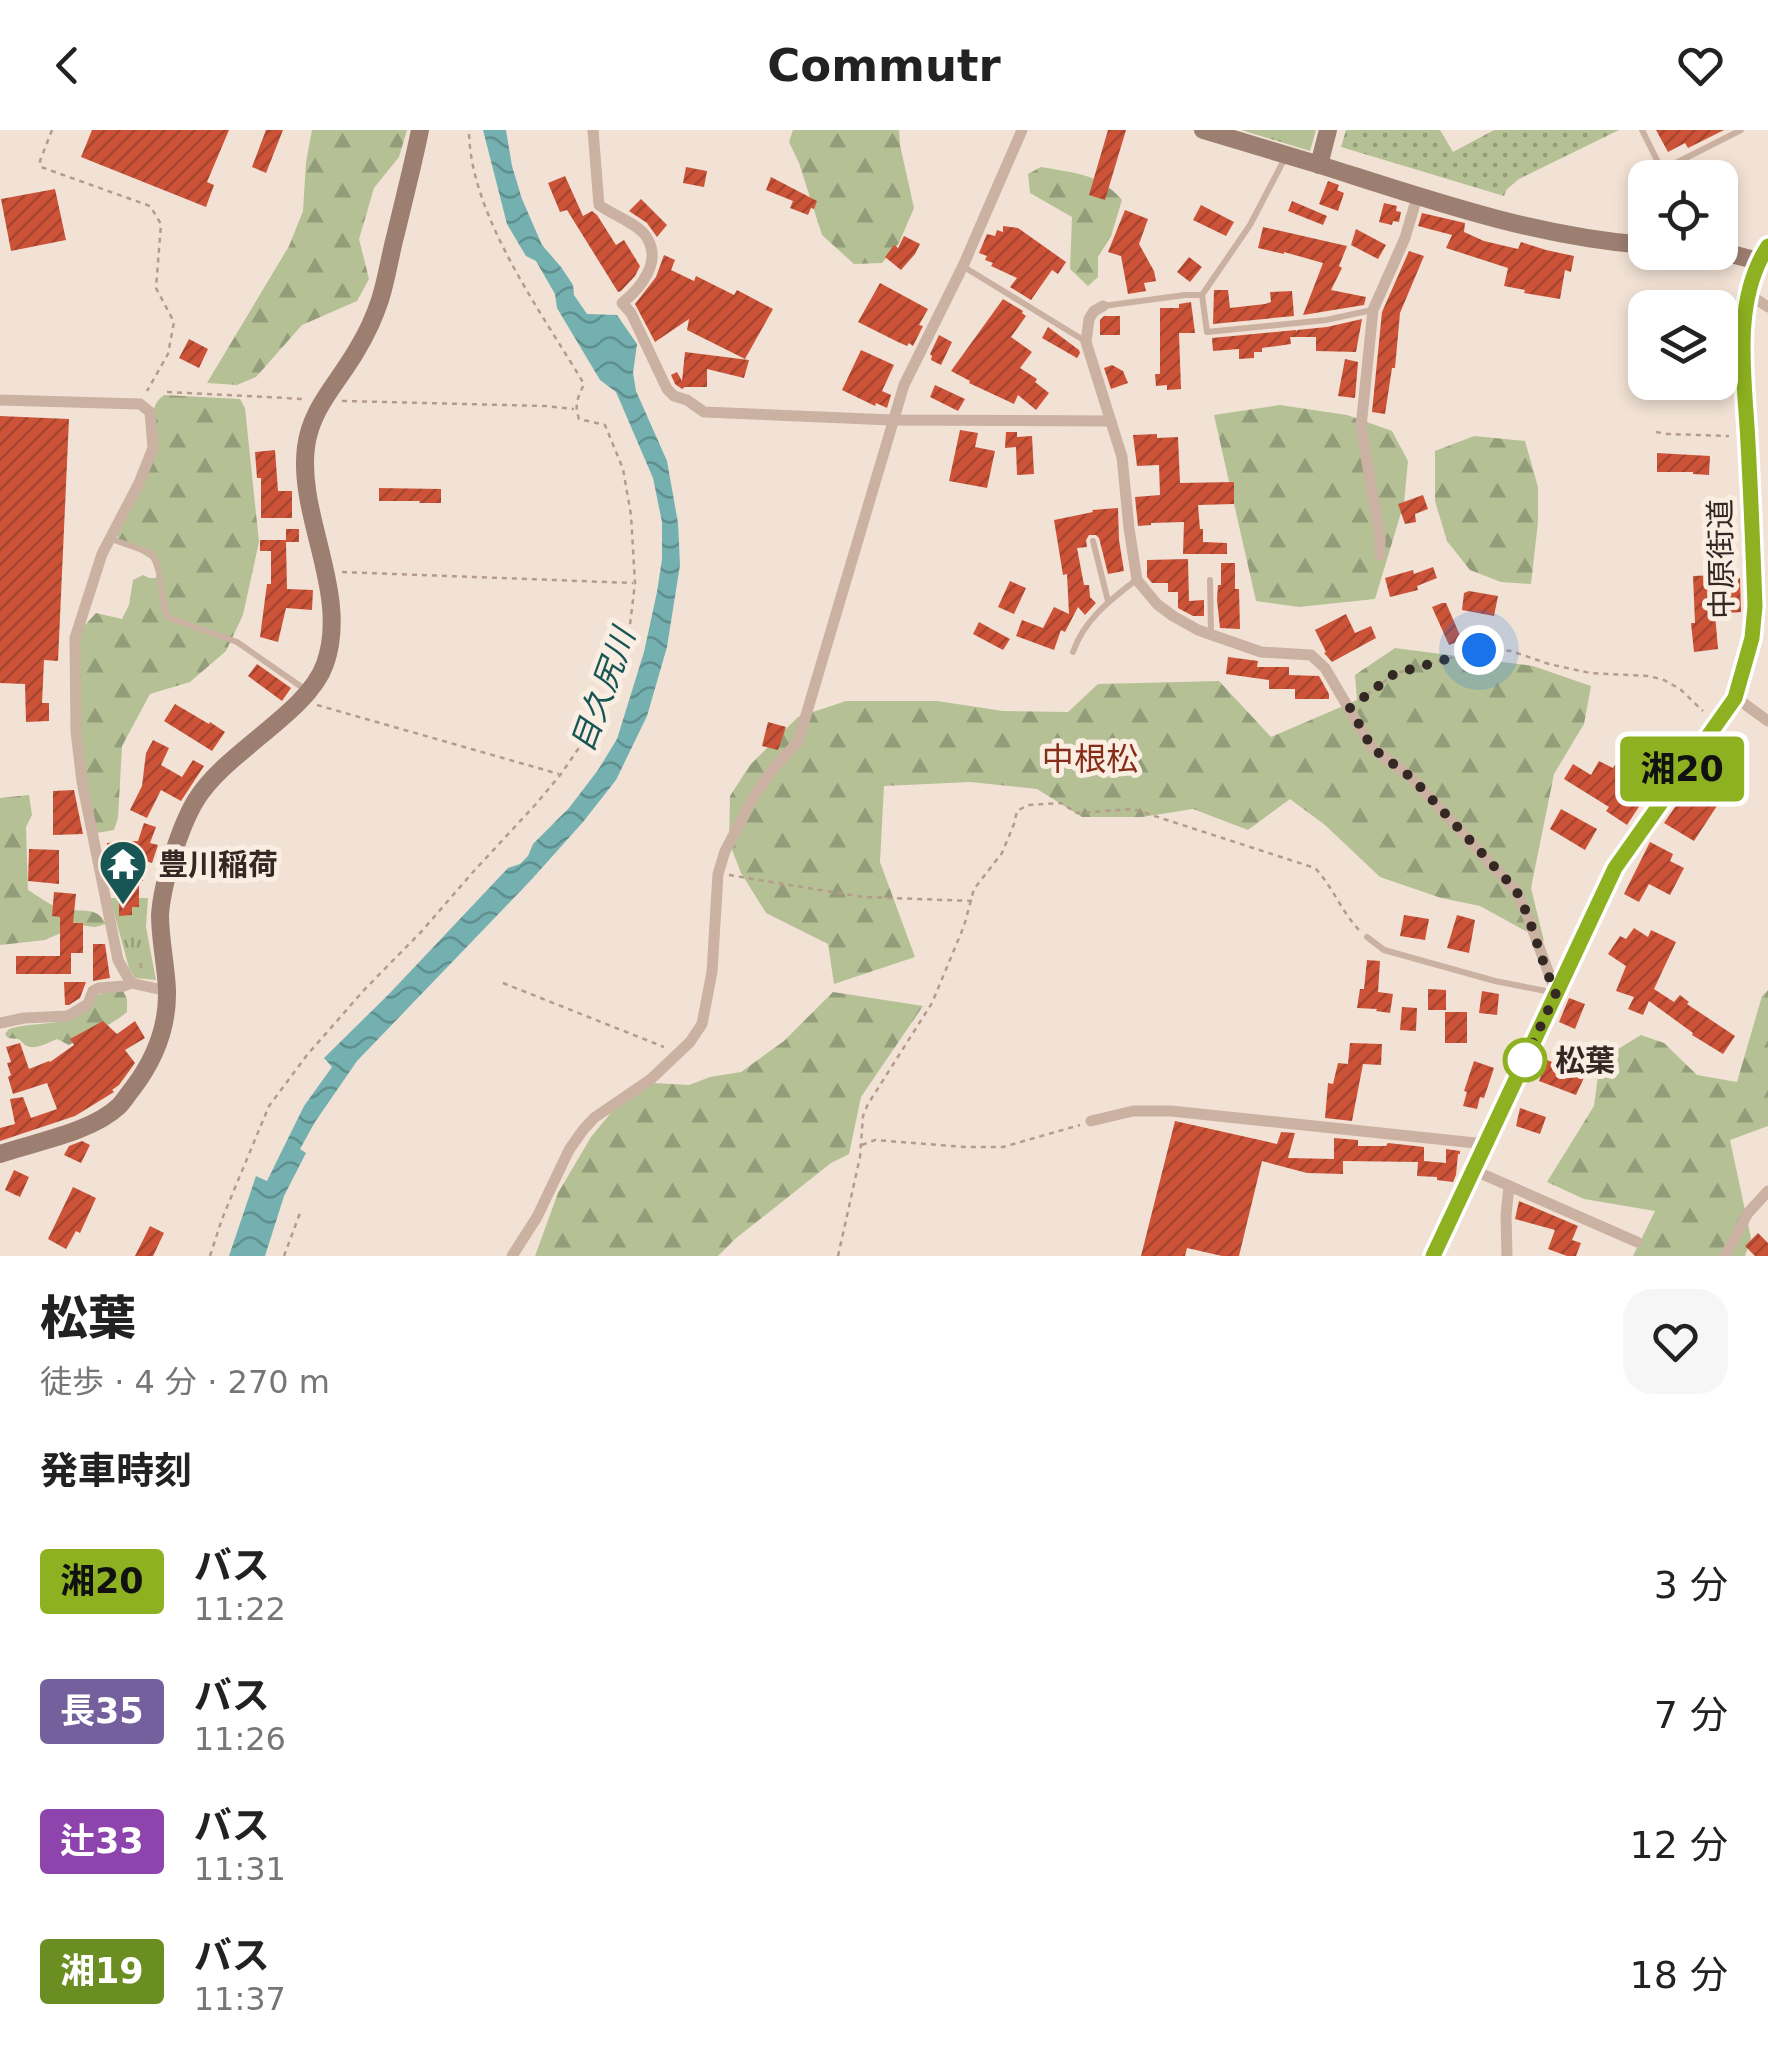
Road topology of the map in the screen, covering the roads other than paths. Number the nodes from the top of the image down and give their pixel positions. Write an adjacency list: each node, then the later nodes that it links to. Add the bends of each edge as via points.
1 (420, 130): 31 (street, via 380,300 358,348 322,400 305,450 332,640 324,667)
2 (593, 130): 21 (street, via 600,205 645,234 652,250 645,279 622,303 674,396 704,412)
3 (1022, 130): 14 (street)
4 (1203, 130): 8 (street)
5 (1328, 130): 9 (street)
6 (1642, 130): 7 (lane, via 1662,170)
7 (1741, 130)
8 (1286, 155): 9 (street); 15 (lane, via 1250,225)
9 (1319, 164): 10 (street)
10 (1417, 197): 11 (street, via 1541,230); 18 (street)
11 (1628, 244)
12 (1738, 252): 13 (street)
13 (1763, 254): 16 (main road, 中原街道)
14 (962, 266): 19 (lane); 21 (street)
15 (1202, 295): 17 (lane); 18 (lane, via 1207,332)
16 (1759, 301): 32 (main road, 中原街道, via 1743,327 1755,606)
17 (1103, 306): 19 (street, via 1089,319)
18 (1374, 310): 25 (street, via 1361,427)
19 (1086, 342): 22 (street)
20 (0, 400): 23 (street, via 140,404 150,412 153,448)
21 (892, 420): 22 (street); 46 (street, via 798,742 756,793 725,851 702,1024 651,1079 583,1130)
22 (1111, 421): 26 (street, via 1122,457)
23 (110, 539): 31 (lane, via 155,558 167,616 237,642); 35 (street, via 74,638 76,732 118,960)
24 (1093, 541): 28 (lane)
25 (1380, 555)
26 (1137, 580): 28 (lane); 29 (street, via 1173,616)
27 (1210, 580): 29 (lane)
28 (1108, 602): 30 (lane, via 1080,633)
29 (1211, 634): 37 (street, via 1261,652 1311,656 1325,668 1372,748 1412,778 1516,890)
30 (1074, 652)
31 (304, 695): 36 (street, via 215,774 181,830 160,915)
32 (1735, 698): 33 (street); 37 (main road, 中原街道, via 1615,868)
33 (1768, 721)
34 (1367, 937): 37 (lane, via 1384,950)
35 (131, 983): 36 (street); 38 (street, via 93,991 88,1004 68,1016)
36 (167, 991): 41 (street, via 162,1038 118,1106 90,1124)
37 (1556, 993): 40 (main road, 中原街道)
38 (0, 1024)
39 (1090, 1121): 40 (street, via 1133,1110 1170,1111)
40 (1485, 1144): 42 (main road, 中原街道)
41 (0, 1154)
42 (1473, 1170): 43 (street); 47 (main road, 中原街道)
43 (1510, 1186): 45 (street); 48 (street)
44 (1768, 1191): 49 (street)
45 (1638, 1242)
46 (512, 1256)
47 (1433, 1256)
48 (1508, 1256)
49 (1726, 1256)

